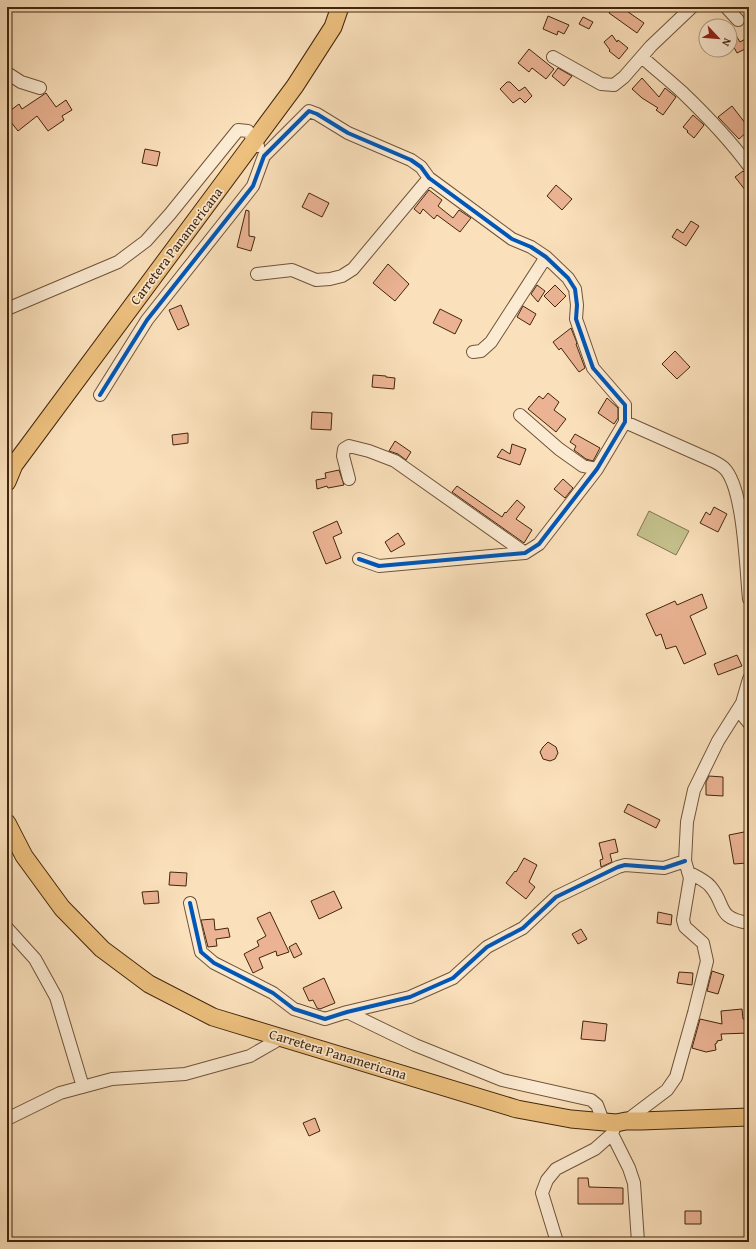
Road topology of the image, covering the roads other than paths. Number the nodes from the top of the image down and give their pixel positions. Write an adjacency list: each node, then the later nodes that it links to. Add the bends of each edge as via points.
1 (340, 7): 9 (highway, Carretera Panamericana, via 332,27 295,86)
2 (692, 7): 6 (street)
3 (726, 7): 4 (street)
4 (736, 18)
5 (554, 57): 6 (street, via 601,84 614,85)
6 (642, 57): 11 (street, via 730,140)
7 (7, 73): 8 (street, via 21,82)
8 (40, 88)
9 (254, 140): 10 (street); 15 (street, via 248,131 238,130 146,241 118,262); 22 (highway, Carretera Panamericana, via 14,465)
10 (264, 156): 12 (street, via 309,111 348,133 411,160 421,167); 17 (street, via 253,186 147,320)
11 (749, 166)
12 (429, 178): 13 (street, via 512,240 531,247); 14 (street, via 353,269 342,276 316,280 292,270)
13 (546, 257): 16 (street, via 491,342 481,351); 19 (street, via 568,278 575,289 576,320 593,368 625,405)
14 (257, 274)
15 (7, 309)
16 (473, 352)
17 (100, 396)
18 (520, 415): 20 (street, via 583,466)
19 (625, 422): 20 (street); 23 (street, via 724,468)
20 (597, 469): 24 (street, via 539,544)
21 (349, 479): 24 (street, via 343,456 344,449 349,446 395,461)
22 (7, 482)
23 (745, 507): 26 (street)
24 (525, 553): 25 (street, via 379,566)
25 (359, 559)
26 (749, 599)
27 (749, 679): 28 (street)
28 (742, 703): 29 (street, via 744,717); 31 (street, via 718,741 694,790 687,822)
29 (749, 723)
30 (7, 823): 36 (highway, Carretera Panamericana, via 24,856 62,908 102,949 150,984 213,1017)
31 (687, 867): 33 (street, via 710,885 724,912 736,921); 35 (street, via 618,867 556,897 523,928 487,947 453,978 410,997); 40 (street, via 690,878 682,920 685,927 703,943 707,961 676,1077 667,1090)
32 (190, 903): 35 (street, via 201,952 214,963 273,993 294,1009 325,1019)
33 (749, 923)
34 (7, 928): 37 (street, via 35,959 56,997)
35 (347, 1012): 40 (street, via 415,1046 502,1080 591,1100)
36 (283, 1037): 37 (street, via 250,1056 185,1074 112,1078); 40 (highway, Carretera Panamericana, via 517,1109)
37 (83, 1087): 39 (street, via 60,1093)
38 (749, 1117): 40 (highway, Carretera Panamericana)
39 (7, 1119)
40 (614, 1125): 41 (street, via 595,1149 556,1169 547,1180 542,1193); 42 (street, via 634,1183)
41 (557, 1242)
42 (638, 1242)

